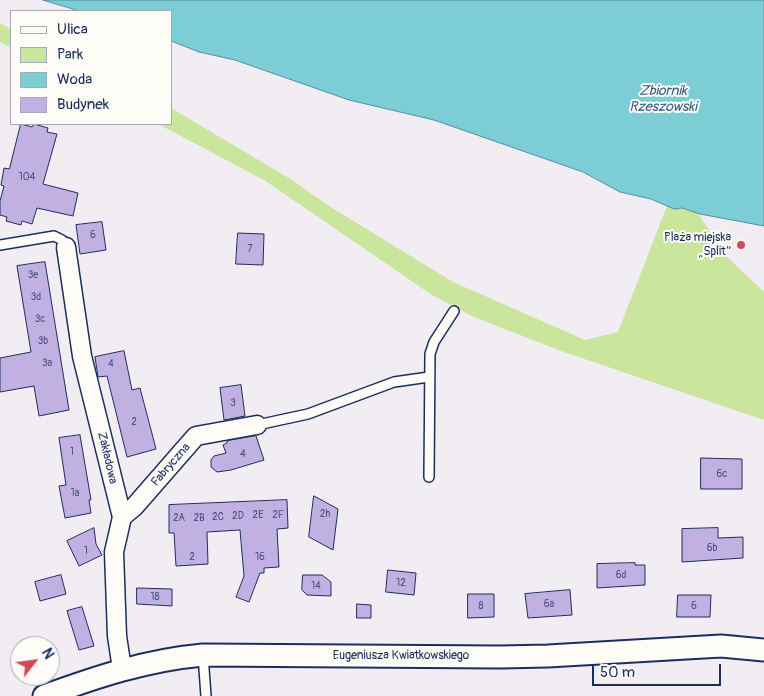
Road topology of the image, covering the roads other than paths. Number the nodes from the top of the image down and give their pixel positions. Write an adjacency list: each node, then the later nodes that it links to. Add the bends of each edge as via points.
1 (0, 245): 2 (lane, via 54,236)
2 (66, 247): 7 (street, Zakładowa, via 82,356)
3 (454, 311): 4 (lane, via 434,342)
4 (429, 377): 5 (lane, via 394,382 308,414); 6 (lane)
5 (257, 425): 7 (street, Fabryczna, via 196,436)
6 (429, 477)
7 (122, 517): 10 (street, Zakładowa, via 114,552 117,636)
8 (764, 650): 9 (street, Eugeniusza Kwiatkowskiego, via 721,646 510,656)
9 (203, 655): 10 (street, Eugeniusza Kwiatkowskiego, via 176,657); 12 (lane)
10 (122, 669): 11 (street, Eugeniusza Kwiatkowskiego)
11 (44, 696)
12 (206, 696)

